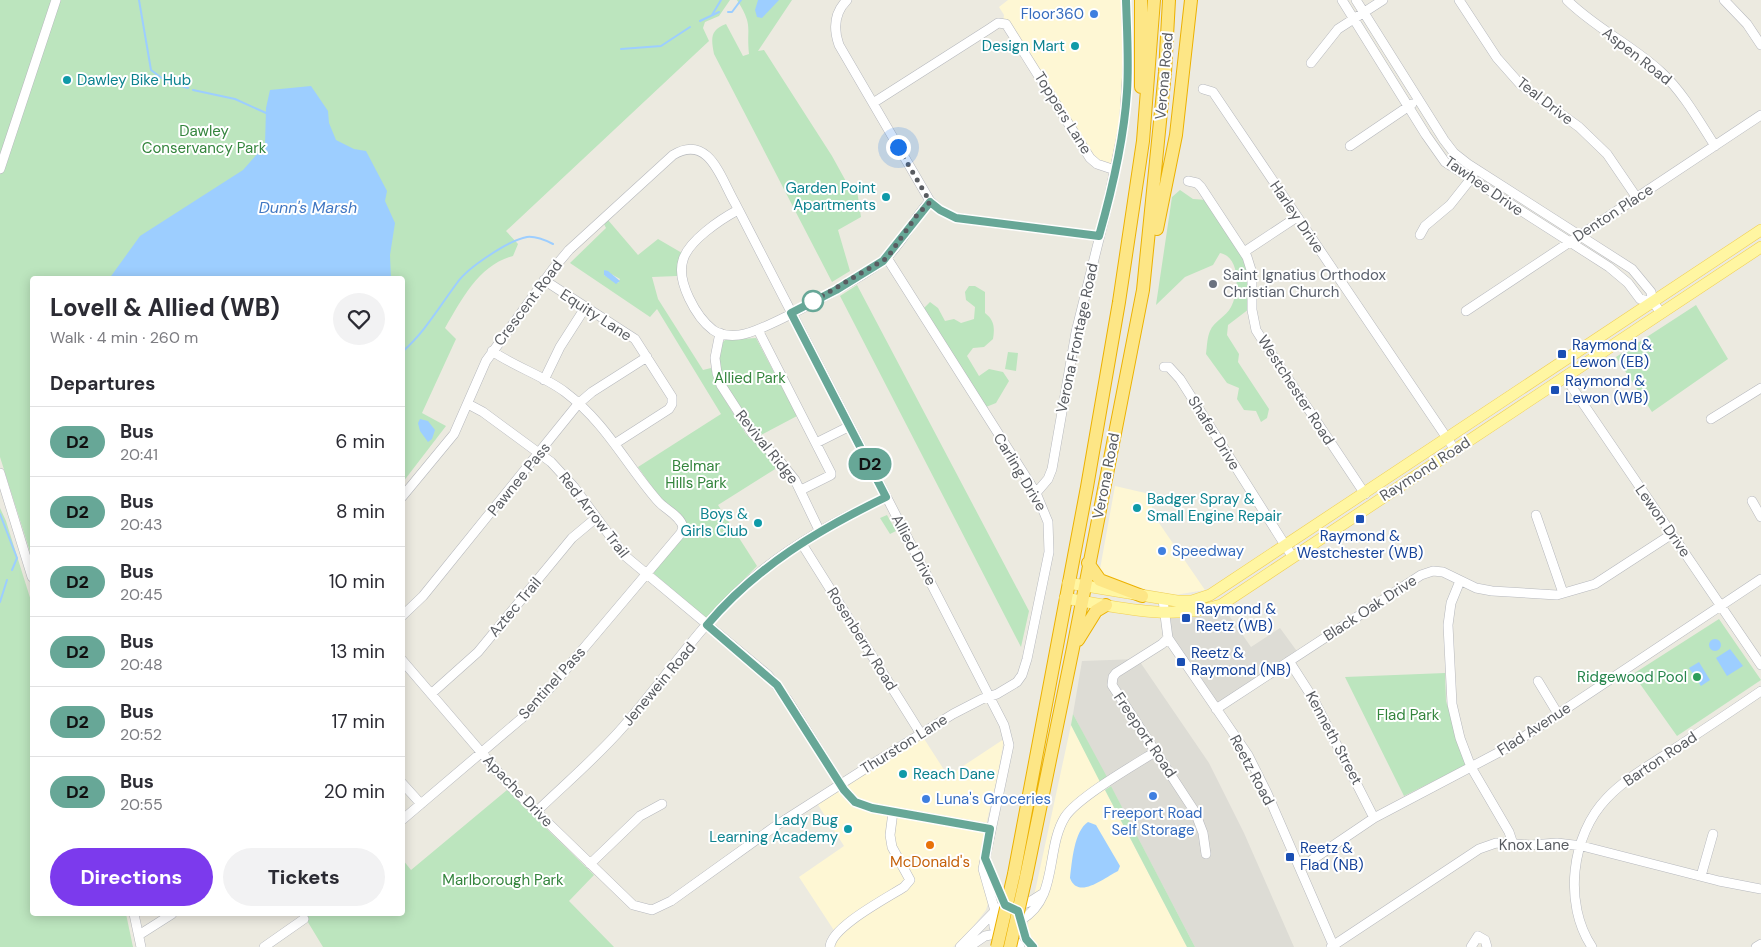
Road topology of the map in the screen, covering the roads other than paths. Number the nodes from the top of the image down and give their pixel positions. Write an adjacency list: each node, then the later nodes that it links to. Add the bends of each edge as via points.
1 (56, 0): 28 (street)
2 (847, 0): 22 (street, via 836,16 835,35)
3 (1126, 0): 29 (street, Verona Frontage Road, via 1127,94)
4 (1141, 0): 33 (highway, via 1141,94)
5 (1154, 0): 33 (highway, Verona Road, via 1147,107)
6 (1169, 0): 47 (highway, Verona Road, via 1166,72)
7 (1184, 0): 18 (highway)
8 (1190, 0): 18 (highway)
9 (1342, 0): 16 (street, Tawhee Drive)
10 (1356, 0): 15 (street, Tawhee Drive)
11 (1383, 0): 15 (street)
12 (1459, 0): 34 (street, Teal Drive, via 1497,58 1520,84 1580,127 1607,154)
13 (1567, 0): 26 (street, Aspen Road, via 1661,71 1676,87)
14 (1724, 0): 17 (street, via 1747,24)
15 (1363, 12): 16 (street); 21 (street, Tawhee Drive)
16 (1353, 18): 19 (street, via 1333,34); 23 (street, Tawhee Drive)
17 (1761, 46)
18 (1183, 63): 47 (highway, via 1176,135)
19 (1311, 63)
20 (1203, 89): 37 (street, Harley Drive, via 1213,92)
21 (1419, 100): 23 (street); 30 (street, Tawhee Drive, via 1450,148)
22 (873, 103): 29 (street, Toppers Lane, via 988,29 1003,23 1012,32 1090,158); 35 (street)
23 (1408, 107): 25 (street); 32 (street, Tawhee Drive, via 1437,152)
24 (1761, 116): 26 (street, Denton Place)
25 (1350, 146)
26 (1715, 146): 34 (street, Denton Place)
27 (697, 150): 36 (street, Allied Drive, via 712,160); 46 (street, Crescent Road, via 688,148 673,155 569,250)
28 (0, 169)
29 (1115, 170): 41 (street, Verona Frontage Road)
30 (1477, 170): 32 (street); 39 (street, Tawhee Drive)
31 (1188, 180): 44 (street, Westchester Road, via 1201,187)
32 (1471, 180): 40 (street); 42 (street, Tawhee Drive)
33 (1136, 185): 91 (highway, Verona Road)
34 (1637, 198): 39 (street, Denton Place)
35 (930, 202): 41 (street, via 956,218); 45 (street)
36 (738, 210): 51 (street, Allied Drive); 54 (street, via 702,236 683,258 681,266 684,288 705,323)
37 (1297, 217): 44 (street); 65 (street, Harley Drive)
38 (1761, 230): 48 (main road, Raymond Road)
39 (1580, 234): 42 (street, Denton Place); 48 (street, Tawhee Drive, via 1632,269 1651,292)
40 (1420, 235)
41 (1099, 236): 72 (street, Verona Frontage Road, via 1076,332 1052,469 1048,480)
42 (1569, 242): 48 (street, Tawhee Drive, via 1620,276 1640,299); 50 (street, Denton Place)
43 (1761, 247): 52 (main road, Raymond Road)
44 (1244, 252): 74 (street, Westchester Road, via 1252,272 1252,310 1256,330)
45 (887, 258): 51 (street); 72 (street, Carling Drive)
46 (544, 280): 49 (street, Equity Lane); 55 (street, Crescent Road)
47 (1143, 290): 85 (highway, Verona Road)
48 (1653, 302): 52 (street, Tawhee Drive); 65 (main road, Raymond Road)
49 (585, 308): 56 (street, Equity Lane, via 635,339); 59 (street)
50 (1466, 311)
51 (791, 313): 53 (street); 64 (street, Allied Drive)
52 (1661, 313): 58 (main road, Raymond Road)
53 (758, 330): 54 (street, via 737,336); 67 (street)
54 (720, 333): 71 (street, Revival Ridge, via 715,358 721,385 752,433 789,471)
55 (492, 351): 59 (street); 61 (street, Crescent Road)
56 (647, 357): 62 (street, Pawnee Pass); 66 (street, Equity Lane, via 672,398 672,404)
57 (1164, 367): 83 (street, Shafer Drive, via 1169,367 1180,380)
58 (1565, 377): 68 (main road, Raymond Road); 81 (street, Lewon Drive)
59 (544, 380): 62 (street)
60 (1761, 388): 63 (street)
61 (468, 404): 69 (street, Red Arrow Trail); 73 (street, Crescent Road, via 454,434)
62 (578, 404): 66 (street); 69 (street, Pawnee Pass)
63 (1711, 419)
64 (850, 426): 67 (street); 75 (street, Allied Drive)
65 (1447, 439): 68 (street, Harley Drive); 74 (main road, Raymond Road)
66 (616, 443): 87 (street, Sentinel Pass, via 658,502 683,527)
67 (816, 443): 71 (street, via 831,475)
68 (1455, 450): 84 (main road, Raymond Road)
69 (540, 454): 79 (street, Red Arrow Trail, via 564,474); 99 (street, Pawnee Pass, via 423,596)
70 (1, 480): 86 (street)
71 (801, 490): 80 (street, Revival Ridge)
72 (1036, 493): 110 (street, Carling Drive, via 1046,515 1050,542 1027,659 1017,682)
73 (405, 494)
74 (1365, 494): 83 (main road, Raymond Road)
75 (886, 497): 80 (street, Jenewein Road); 110 (street, Allied Drive)
76 (1752, 501): 78 (street)
77 (1536, 515): 92 (street)
78 (1761, 517)
79 (596, 518): 87 (street, Red Arrow Trail, via 624,555); 109 (street, Aztec Trail, via 572,538 478,652)
80 (820, 532): 82 (street, Jenewein Road)
81 (1672, 534): 92 (street, Black Oak Drive, via 1595,584); 98 (street, Lewon Drive)
82 (802, 544): 101 (street, Jenewein Road, via 766,566); 113 (street, Rosenberry Road)
83 (1286, 546): 84 (street, Shafer Drive); 95 (main road, Raymond Road, via 1210,596 1192,601)
84 (1292, 556): 100 (main road, Raymond Road, via 1221,605 1196,612)
85 (1088, 563): 90 (highway, Verona Road); 93 (highway, via 1100,580)
86 (30, 572)
87 (646, 574): 101 (street, Red Arrow Trail); 115 (street, Sentinel Pass, via 551,688)
88 (1761, 579): 98 (street, Flad Avenue)
89 (1460, 581): 92 (street, Black Oak Drive, via 1492,591); 104 (street, Black Oak Drive, via 1443,572 1420,575); 116 (street, via 1451,602 1448,646 1452,704)
90 (1085, 582): 91 (main road, Raymond Road); 93 (main road, Raymond Road); 96 (highway, Verona Road)
91 (1068, 583): 94 (highway, Verona Road)
92 (1563, 593)
93 (1142, 596): 95 (main road, Raymond Road)
94 (1066, 598): 96 (main road, Raymond Road); 133 (highway, Verona Road, via 1046,698)
95 (1163, 600): 100 (street, Reetz Road)
96 (1082, 601): 97 (main road, Raymond Road); 103 (highway, Verona Road)
97 (1106, 605): 100 (main road, Raymond Road); 103 (highway, via 1096,611)
98 (1721, 606): 106 (street, Lewon Drive); 112 (street, Flad Avenue)
99 (405, 613)
100 (1164, 613): 102 (street, Reetz Road)
101 (707, 625): 117 (street, Red Arrow Trail, via 777,685); 121 (street, Jenewein Road, via 622,729)
102 (1168, 638): 111 (street, Reetz Road); 114 (street, Freeport Road, via 1116,673 1112,681)
103 (1073, 648): 133 (highway, Verona Road)
104 (1289, 661): 111 (street, Black Oak Drive); 124 (street, Kenneth Street, via 1314,700)
105 (405, 664): 109 (street, Apache Drive)
106 (1761, 665)
107 (1538, 681): 112 (street)
108 (1761, 692): 128 (street, Barton Road, via 1619,786 1594,815)
109 (431, 694): 115 (street, Apache Drive)
110 (990, 696): 113 (street, Thurston Lane, via 952,714); 125 (street, Allied Drive, via 1004,725 1009,745)
111 (1216, 709): 132 (street, Reetz Road, via 1255,769)
112 (1558, 714): 116 (street, Flad Avenue)
113 (922, 734): 117 (street, Thurston Lane)
114 (1155, 752): 129 (street, Freeport Road, via 1195,812); 136 (street, via 1069,812 1060,828 1047,886)
115 (482, 754): 119 (street, Sentinel Pass); 121 (street, Apache Drive)
116 (1471, 768): 124 (street, Flad Avenue); 127 (street)
117 (840, 784): 122 (street, Red Arrow Trail, via 855,802); 139 (street, Thurston Lane, via 658,909)
118 (405, 786): 119 (street)
119 (421, 804): 123 (street, Sentinel Pass)
120 (662, 804): 131 (street, via 640,816)
121 (536, 812): 131 (street, Apache Drive)
122 (893, 812): 125 (street, Red Arrow Trail); 150 (street, via 892,847 910,880 845,926 834,936)
123 (405, 817)
124 (1374, 818): 132 (street, Flad Avenue)
125 (990, 829): 130 (street)
126 (1713, 834): 134 (street)
127 (1513, 844): 128 (street, Knox Lane); 157 (street, Knox Lane, via 1496,843 1479,849)
128 (1582, 846): 134 (street, Knox Lane); 160 (street, Barton Road, via 1576,866 1576,905)
129 (1206, 854)
130 (985, 858): 137 (street); 140 (street, via 983,869)
131 (590, 864): 139 (street, Apache Drive, via 633,905)
132 (1300, 868): 157 (street, Reetz Road)
133 (1020, 875): 153 (highway, Verona Road, bridge); 154 (highway, Verona Road, bridge)
134 (1701, 876): 135 (street, Knox Lane)
135 (1761, 889)
136 (1042, 894): 138 (street); 144 (street, via 1039,904)
137 (1005, 905): 138 (street); 140 (street)
138 (1015, 908): 144 (street)
139 (645, 910)
140 (994, 913): 145 (street, via 993,923); 151 (street)
141 (134, 916): 146 (street)
142 (169, 916): 146 (street)
143 (304, 919): 149 (street)
144 (1021, 922): 145 (street); 156 (street, via 1026,939)
145 (1005, 933): 152 (street, via 985,936); 155 (street)
146 (139, 936): 148 (street)
147 (1761, 944): 161 (street)
148 (141, 947)
149 (264, 947)
150 (830, 947)
151 (960, 947)
152 (969, 947)
153 (997, 947)
154 (1010, 947)
155 (1020, 947)
156 (1033, 947)
157 (1333, 947)
158 (1471, 947): 159 (street, via 1478,936 1485,940)
159 (1487, 947)
160 (1592, 947)
161 (1756, 947)

